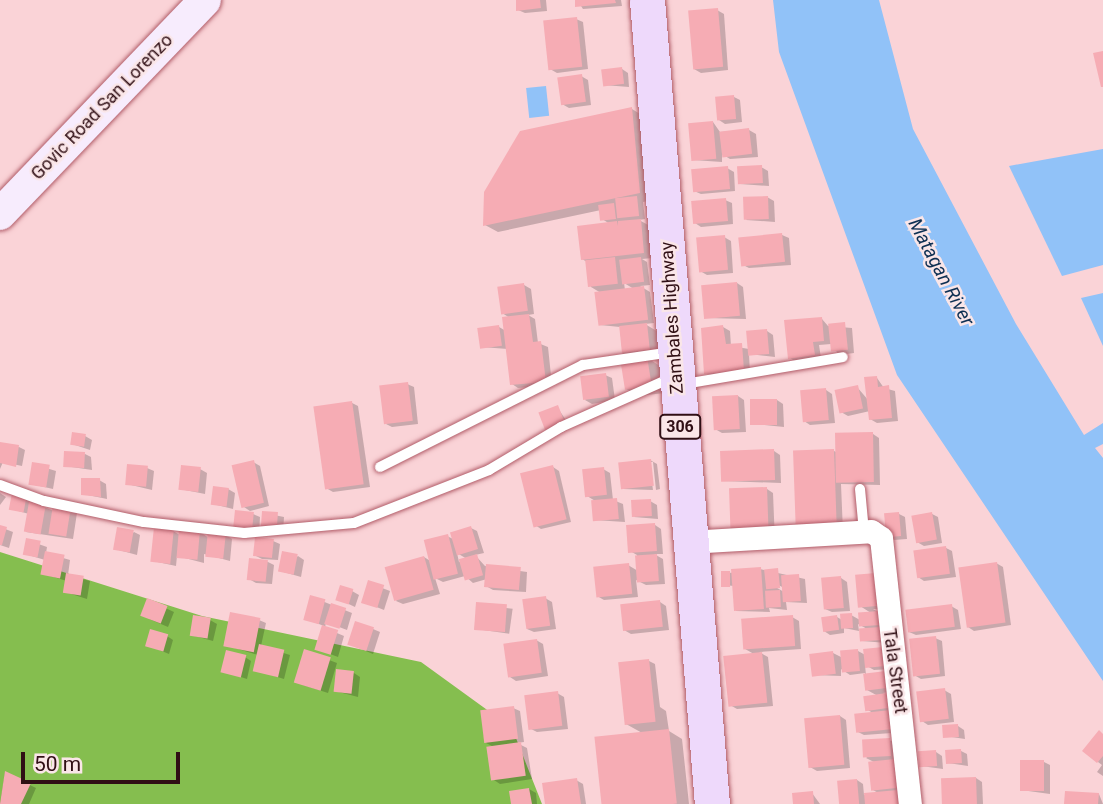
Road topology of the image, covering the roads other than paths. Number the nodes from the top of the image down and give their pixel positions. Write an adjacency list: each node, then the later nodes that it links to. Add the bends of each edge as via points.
1 (205, 0): 3 (main road, Govic Road San Lorenzo)
2 (647, 0): 5 (main road, Zambales Highway / 306)
3 (0, 214)
4 (843, 357): 5 (lane)
5 (676, 371): 6 (lane, via 583,365); 7 (lane, via 561,426 489,470 354,523 244,533 144,522 44,501); 10 (main road, Zambales Highway / 306)
6 (380, 467)
7 (0, 485)
8 (860, 489): 9 (lane)
9 (872, 535): 10 (street); 12 (street, Tala Street)
10 (688, 541): 11 (main road, Zambales Highway / 306)
11 (712, 804)
12 (910, 804)

